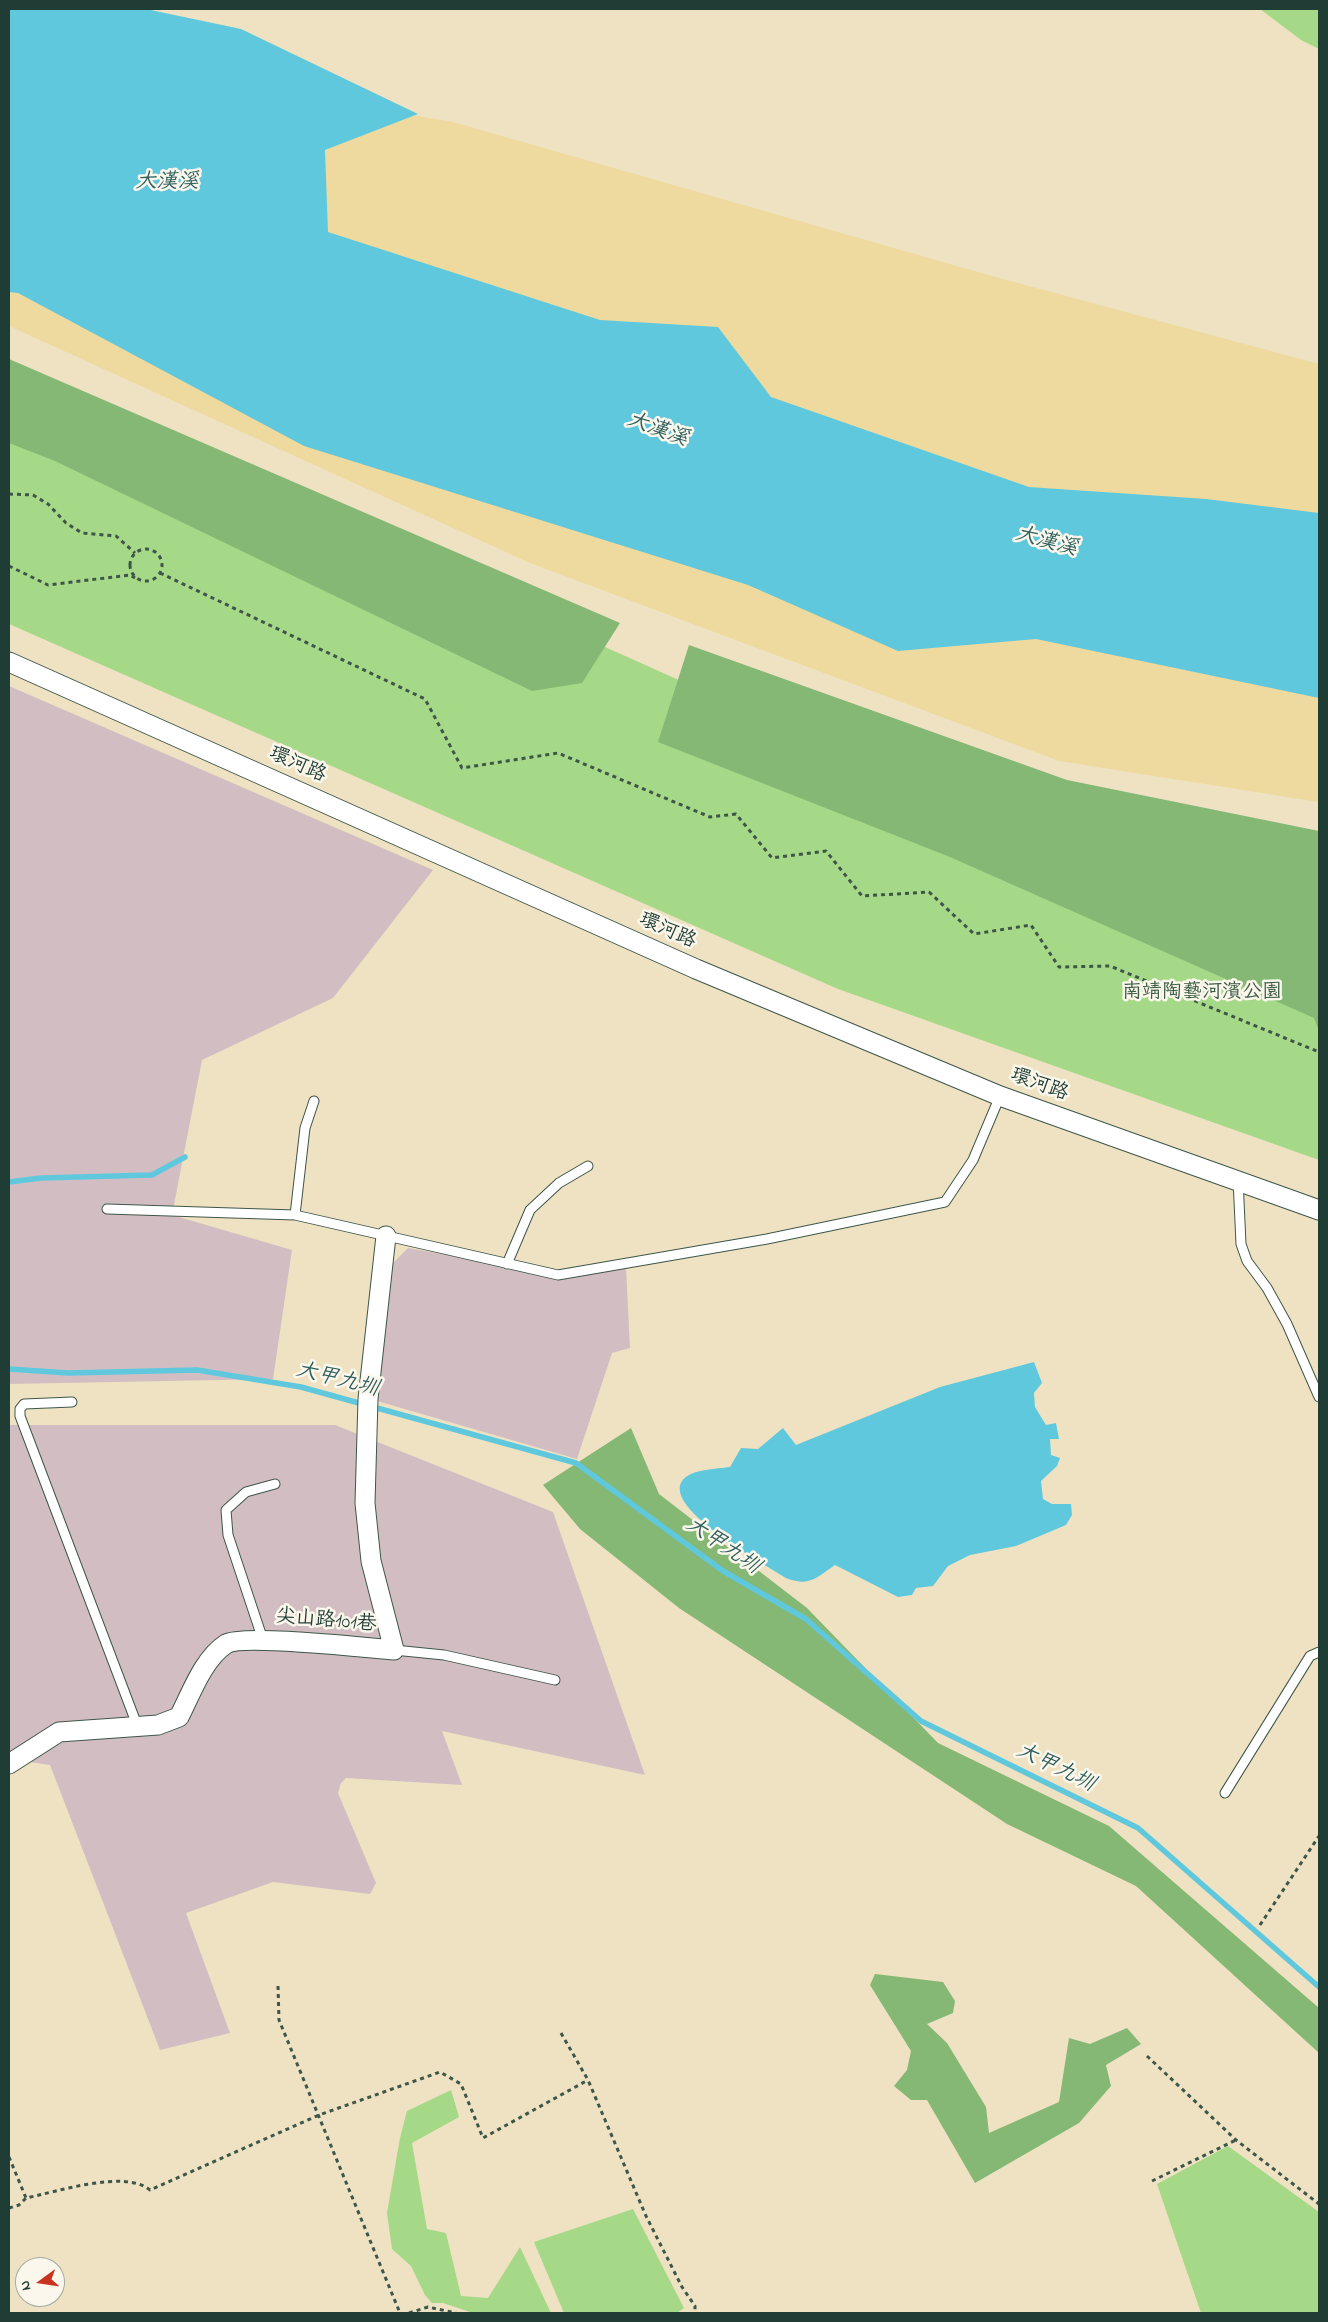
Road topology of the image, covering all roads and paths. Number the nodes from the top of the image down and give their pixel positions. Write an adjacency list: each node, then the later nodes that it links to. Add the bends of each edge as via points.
1 (9, 494): 2 (path, via 32,495 48,504 66,523 82,533 116,536)
2 (135, 553): 4 (path, via 145,549 155,552 162,561); 5 (path, via 129,562)
3 (9, 566): 5 (path, via 48,585 130,575)
4 (160, 573): 5 (path, via 151,581 142,582); 7 (path, via 425,699 462,768 558,753 710,817 736,814 772,858 826,851 862,896 928,892 974,934 1031,925 1059,967 1110,966)
5 (135, 578)
6 (9, 662): 8 (street, 環河路, via 696,969)
7 (1319, 1052)
8 (1000, 1096): 11 (street, 環河路); 16 (lane, via 973,1160 945,1202 767,1239 558,1276)
9 (314, 1101): 14 (lane, via 304,1128)
10 (588, 1166): 16 (lane, via 559,1183 530,1210)
11 (1238, 1179): 13 (street, 環河路); 17 (lane, via 1241,1244 1247,1261 1267,1288)
12 (107, 1209): 14 (lane)
13 (1319, 1210)
14 (295, 1215): 15 (lane)
15 (386, 1236): 16 (lane); 21 (street, 尖山路101巷, via 368,1406 365,1503 370,1551)
16 (507, 1264)
17 (1319, 1397)
18 (72, 1402): 24 (lane, via 24,1404 20,1416)
19 (275, 1484): 20 (lane, via 246,1492 226,1510 228,1535)
20 (263, 1640): 21 (street, 尖山路101巷); 24 (street, 尖山路101巷, via 227,1643 209,1660 179,1718 158,1725)
21 (394, 1650): 23 (lane, via 444,1655)
22 (1319, 1652): 26 (lane, via 1310,1656)
23 (555, 1680)
24 (137, 1726): 25 (street, 尖山路101巷, via 59,1732)
25 (9, 1764)
26 (1225, 1793)
27 (1319, 1836): 28 (path)
28 (1260, 1925)
29 (278, 1986): 33 (path, via 279,2020)
30 (561, 2033): 32 (path)
31 (1147, 2056): 34 (path)
32 (588, 2080): 33 (path, via 483,2138 460,2084 440,2072); 43 (path, via 646,2216 695,2306)
33 (319, 2115): 37 (path, via 150,2190 142,2183 127,2181 86,2185); 40 (path)
34 (1236, 2140): 36 (path); 38 (path)
35 (9, 2158): 37 (path)
36 (1152, 2180)
37 (26, 2198): 39 (path)
38 (1319, 2204)
39 (9, 2208)
40 (400, 2313)
41 (409, 2313): 42 (path, via 428,2307)
42 (456, 2313)
43 (695, 2313)

